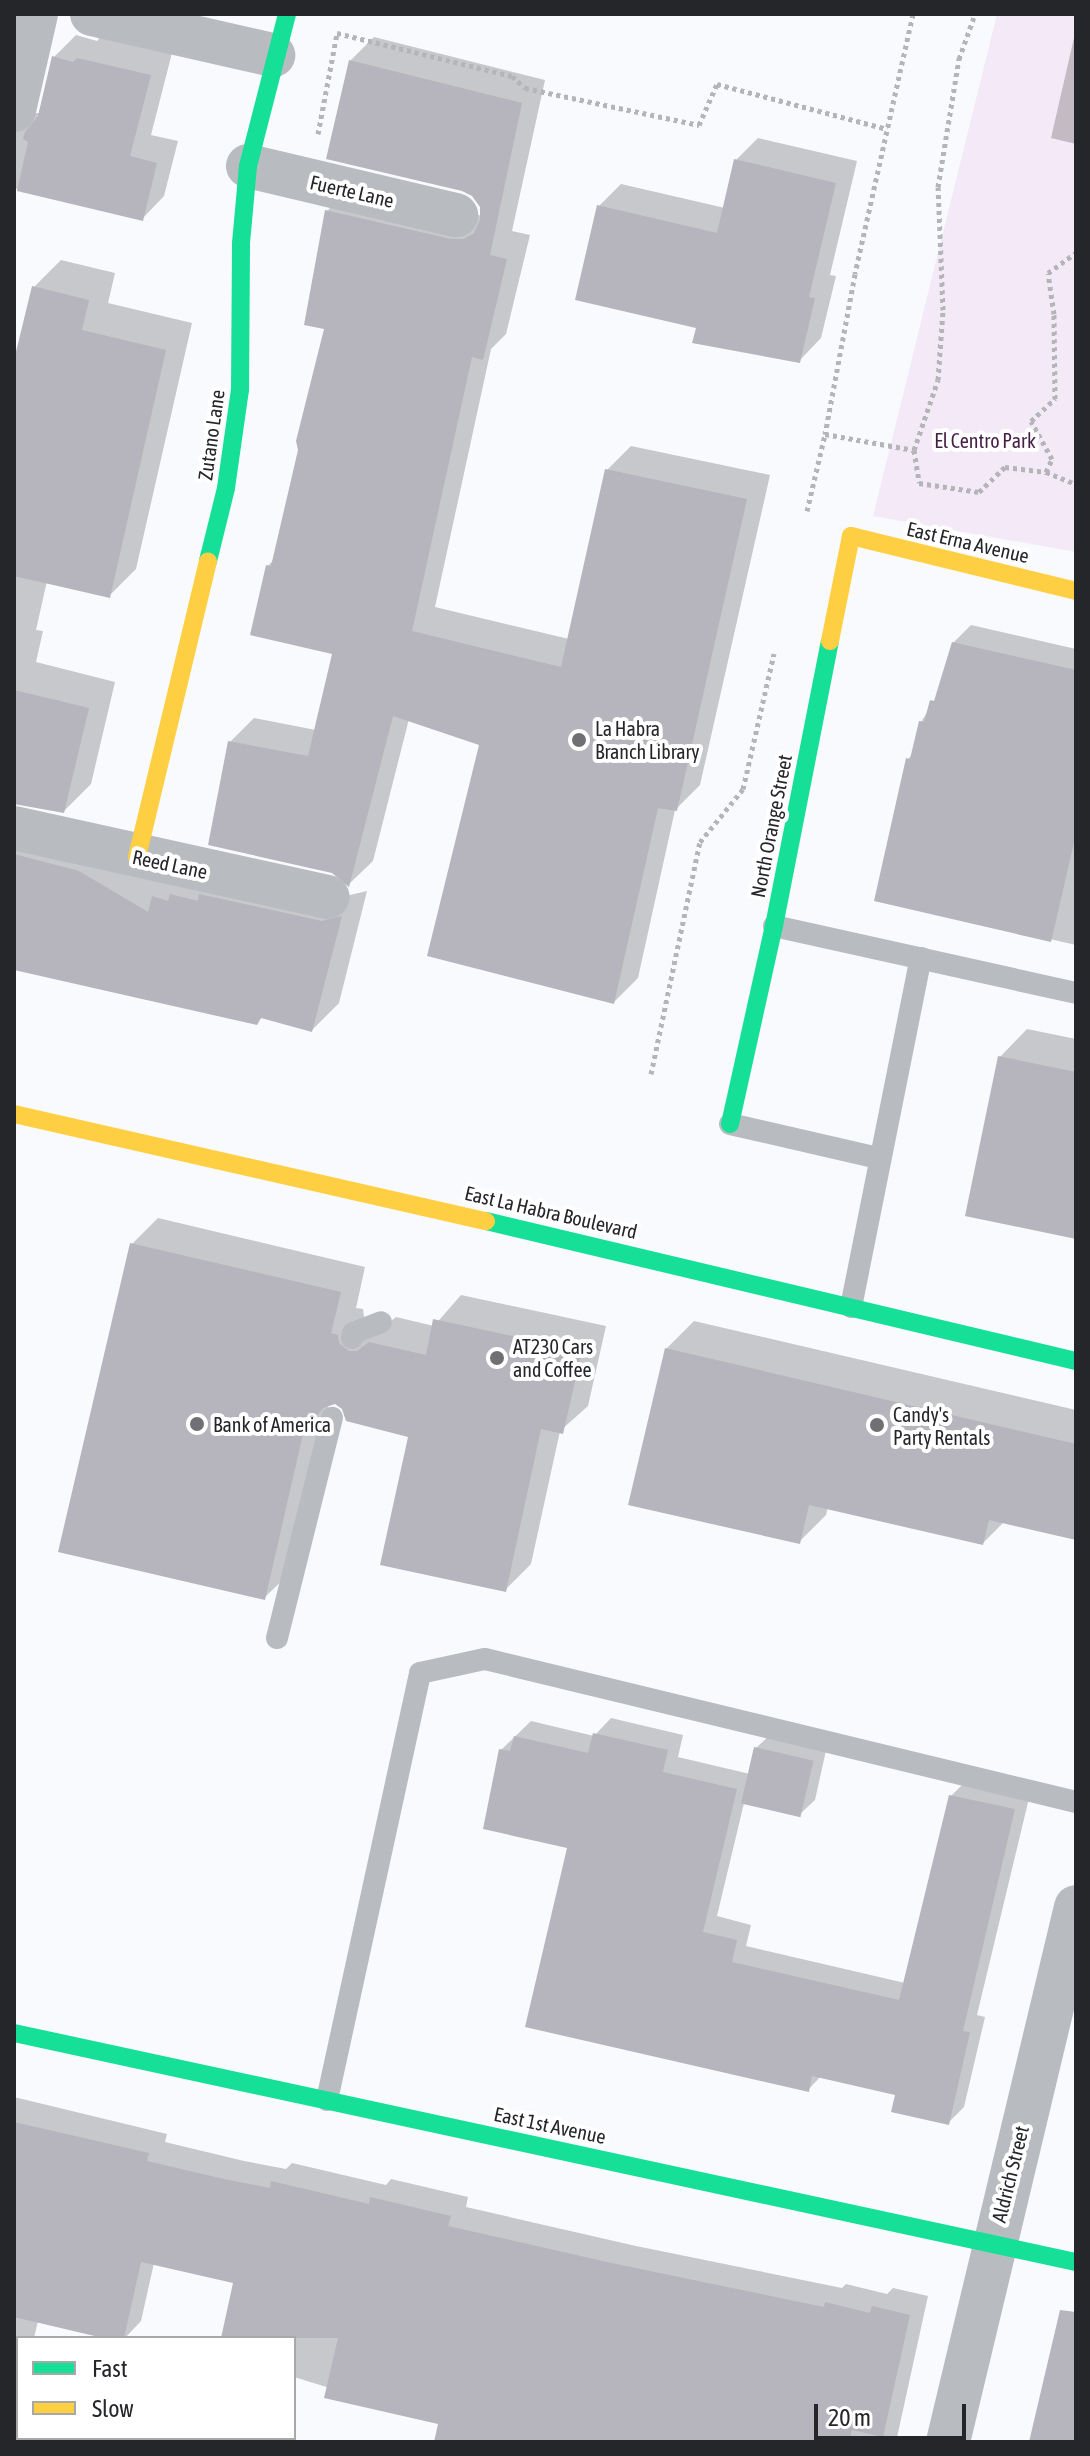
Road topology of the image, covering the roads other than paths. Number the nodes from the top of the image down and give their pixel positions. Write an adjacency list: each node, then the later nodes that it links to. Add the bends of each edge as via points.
1 (36, 14): 5 (street)
2 (92, 14): 4 (street)
3 (287, 14): 4 (street, Zutano Lane)
4 (273, 55): 6 (street, Zutano Lane)
5 (14, 110)
6 (248, 166): 7 (street, Fuerte Lane); 11 (street, Zutano Lane, via 241,243 240,390 226,488)
7 (456, 215)
8 (851, 536): 9 (street, East Erna Avenue); 13 (street, North Orange Street)
9 (1076, 591)
10 (14, 828): 11 (street, Reed Lane)
11 (137, 857): 12 (street, Reed Lane)
12 (327, 897)
13 (774, 926): 14 (lane); 17 (street, North Orange Street)
14 (921, 958): 15 (lane); 18 (lane)
15 (1076, 993)
16 (14, 1114): 19 (street, East La Habra Boulevard)
17 (730, 1124): 18 (lane)
18 (879, 1158): 19 (lane)
19 (851, 1307): 22 (street, East La Habra Boulevard)
20 (381, 1322): 21 (lane)
21 (352, 1338)
22 (1076, 1361)
23 (332, 1418): 24 (lane)
24 (277, 1638)
25 (1076, 1802): 28 (lane, via 485,1659 420,1673)
26 (1076, 1907): 29 (street, Aldrich Street)
27 (14, 2033): 28 (street, East 1st Avenue)
28 (327, 2100): 29 (street, East 1st Avenue)
29 (993, 2243): 30 (street, East 1st Avenue); 31 (street, Aldrich Street)
30 (1076, 2262)
31 (948, 2442)

